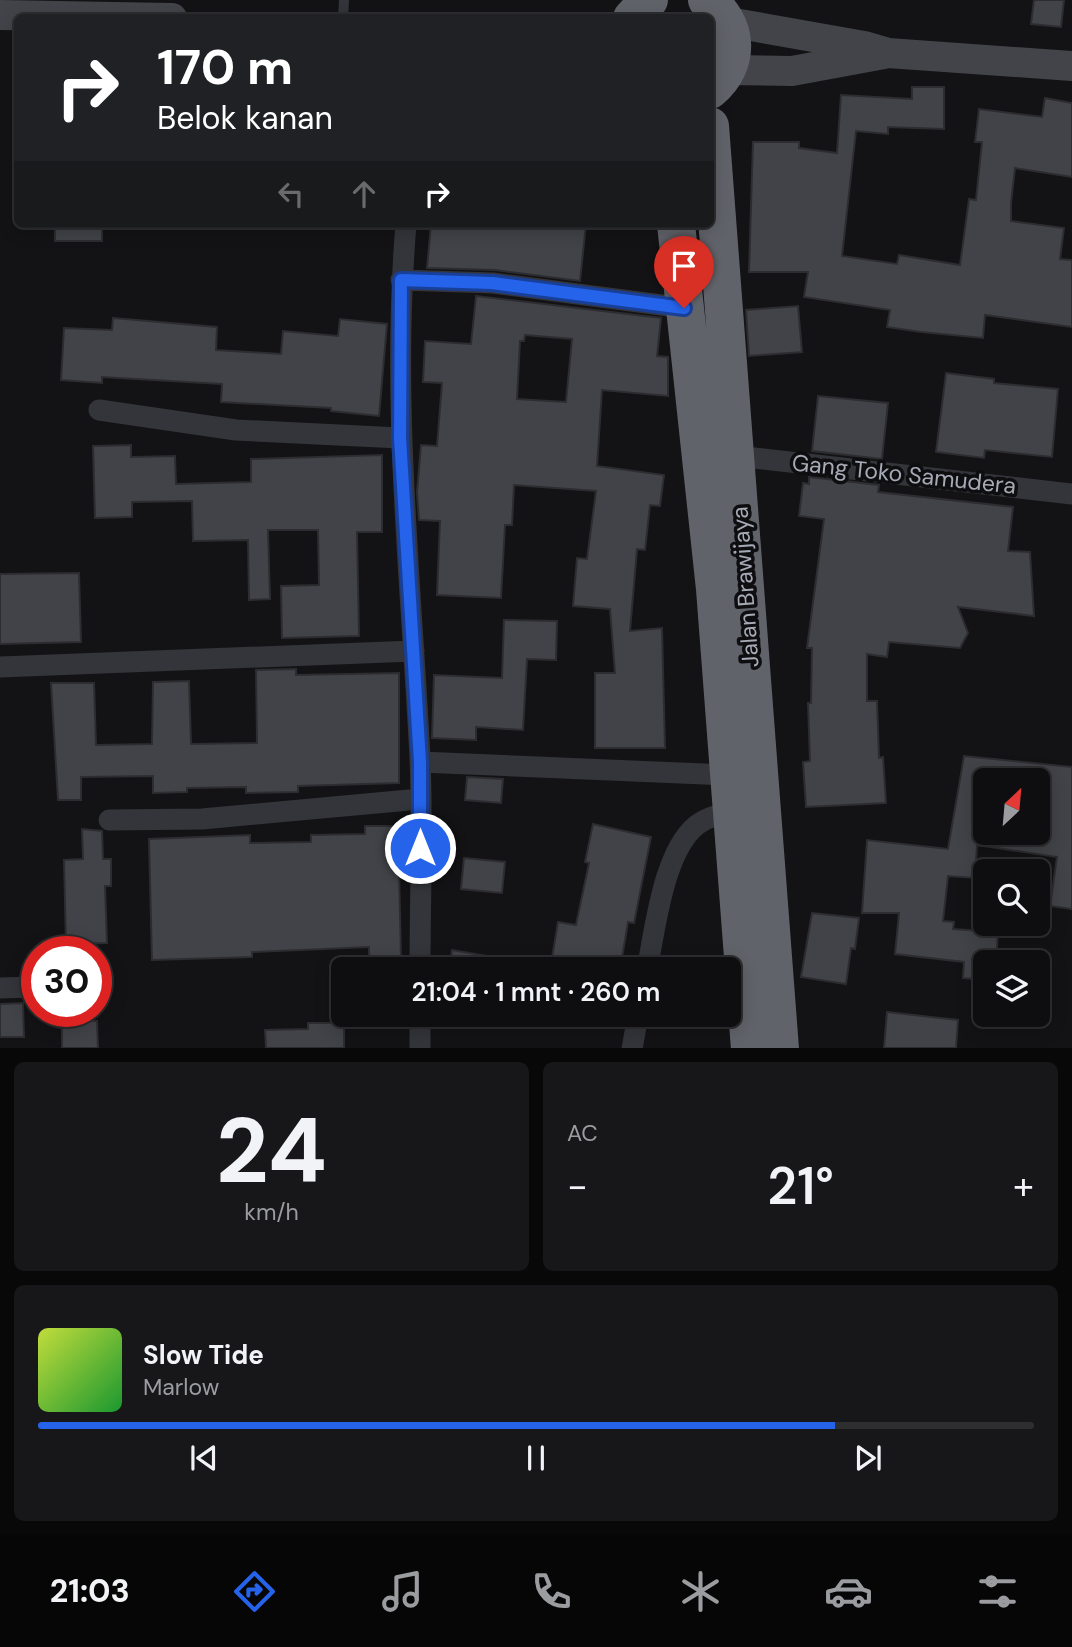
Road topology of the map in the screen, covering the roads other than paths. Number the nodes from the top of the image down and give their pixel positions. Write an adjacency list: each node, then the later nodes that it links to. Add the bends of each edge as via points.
1 (649, 0): 6 (highway)
2 (122, 8): 4 (street); 5 (street)
3 (718, 11): 7 (street); 10 (highway, via 733,37 733,54)
4 (85, 14)
5 (143, 14)
6 (636, 14)
7 (888, 53): 9 (street); 10 (street)
8 (1072, 60): 9 (street)
9 (1072, 66)
10 (719, 80)
11 (714, 177): 18 (highway, Jalan Brawijaya)
12 (406, 228): 14 (street)
13 (676, 228): 15 (highway, Jalan Brawijaya)
14 (401, 280): 15 (street, via 492,283); 17 (street)
15 (684, 308): 23 (highway, Jalan Brawijaya, via 715,589)
16 (99, 411): 17 (street, via 236,430)
17 (400, 438): 20 (street)
18 (736, 456): 19 (street, Gang Toko Samudera); 35 (highway, Jalan Brawijaya)
19 (1072, 494)
20 (414, 650): 21 (street); 22 (street)
21 (0, 667)
22 (420, 762): 23 (street); 24 (street)
23 (730, 793): 27 (street, via 678,848); 34 (highway, Jalan Brawijaya)
24 (420, 799): 25 (street, via 202,819); 26 (street)
25 (109, 820)
26 (420, 957)
27 (650, 957)
28 (21, 987): 29 (street)
29 (0, 988)
30 (420, 1027): 32 (street)
31 (636, 1027): 33 (street)
32 (420, 1048)
33 (632, 1048)
34 (750, 1048)
35 (780, 1048)

